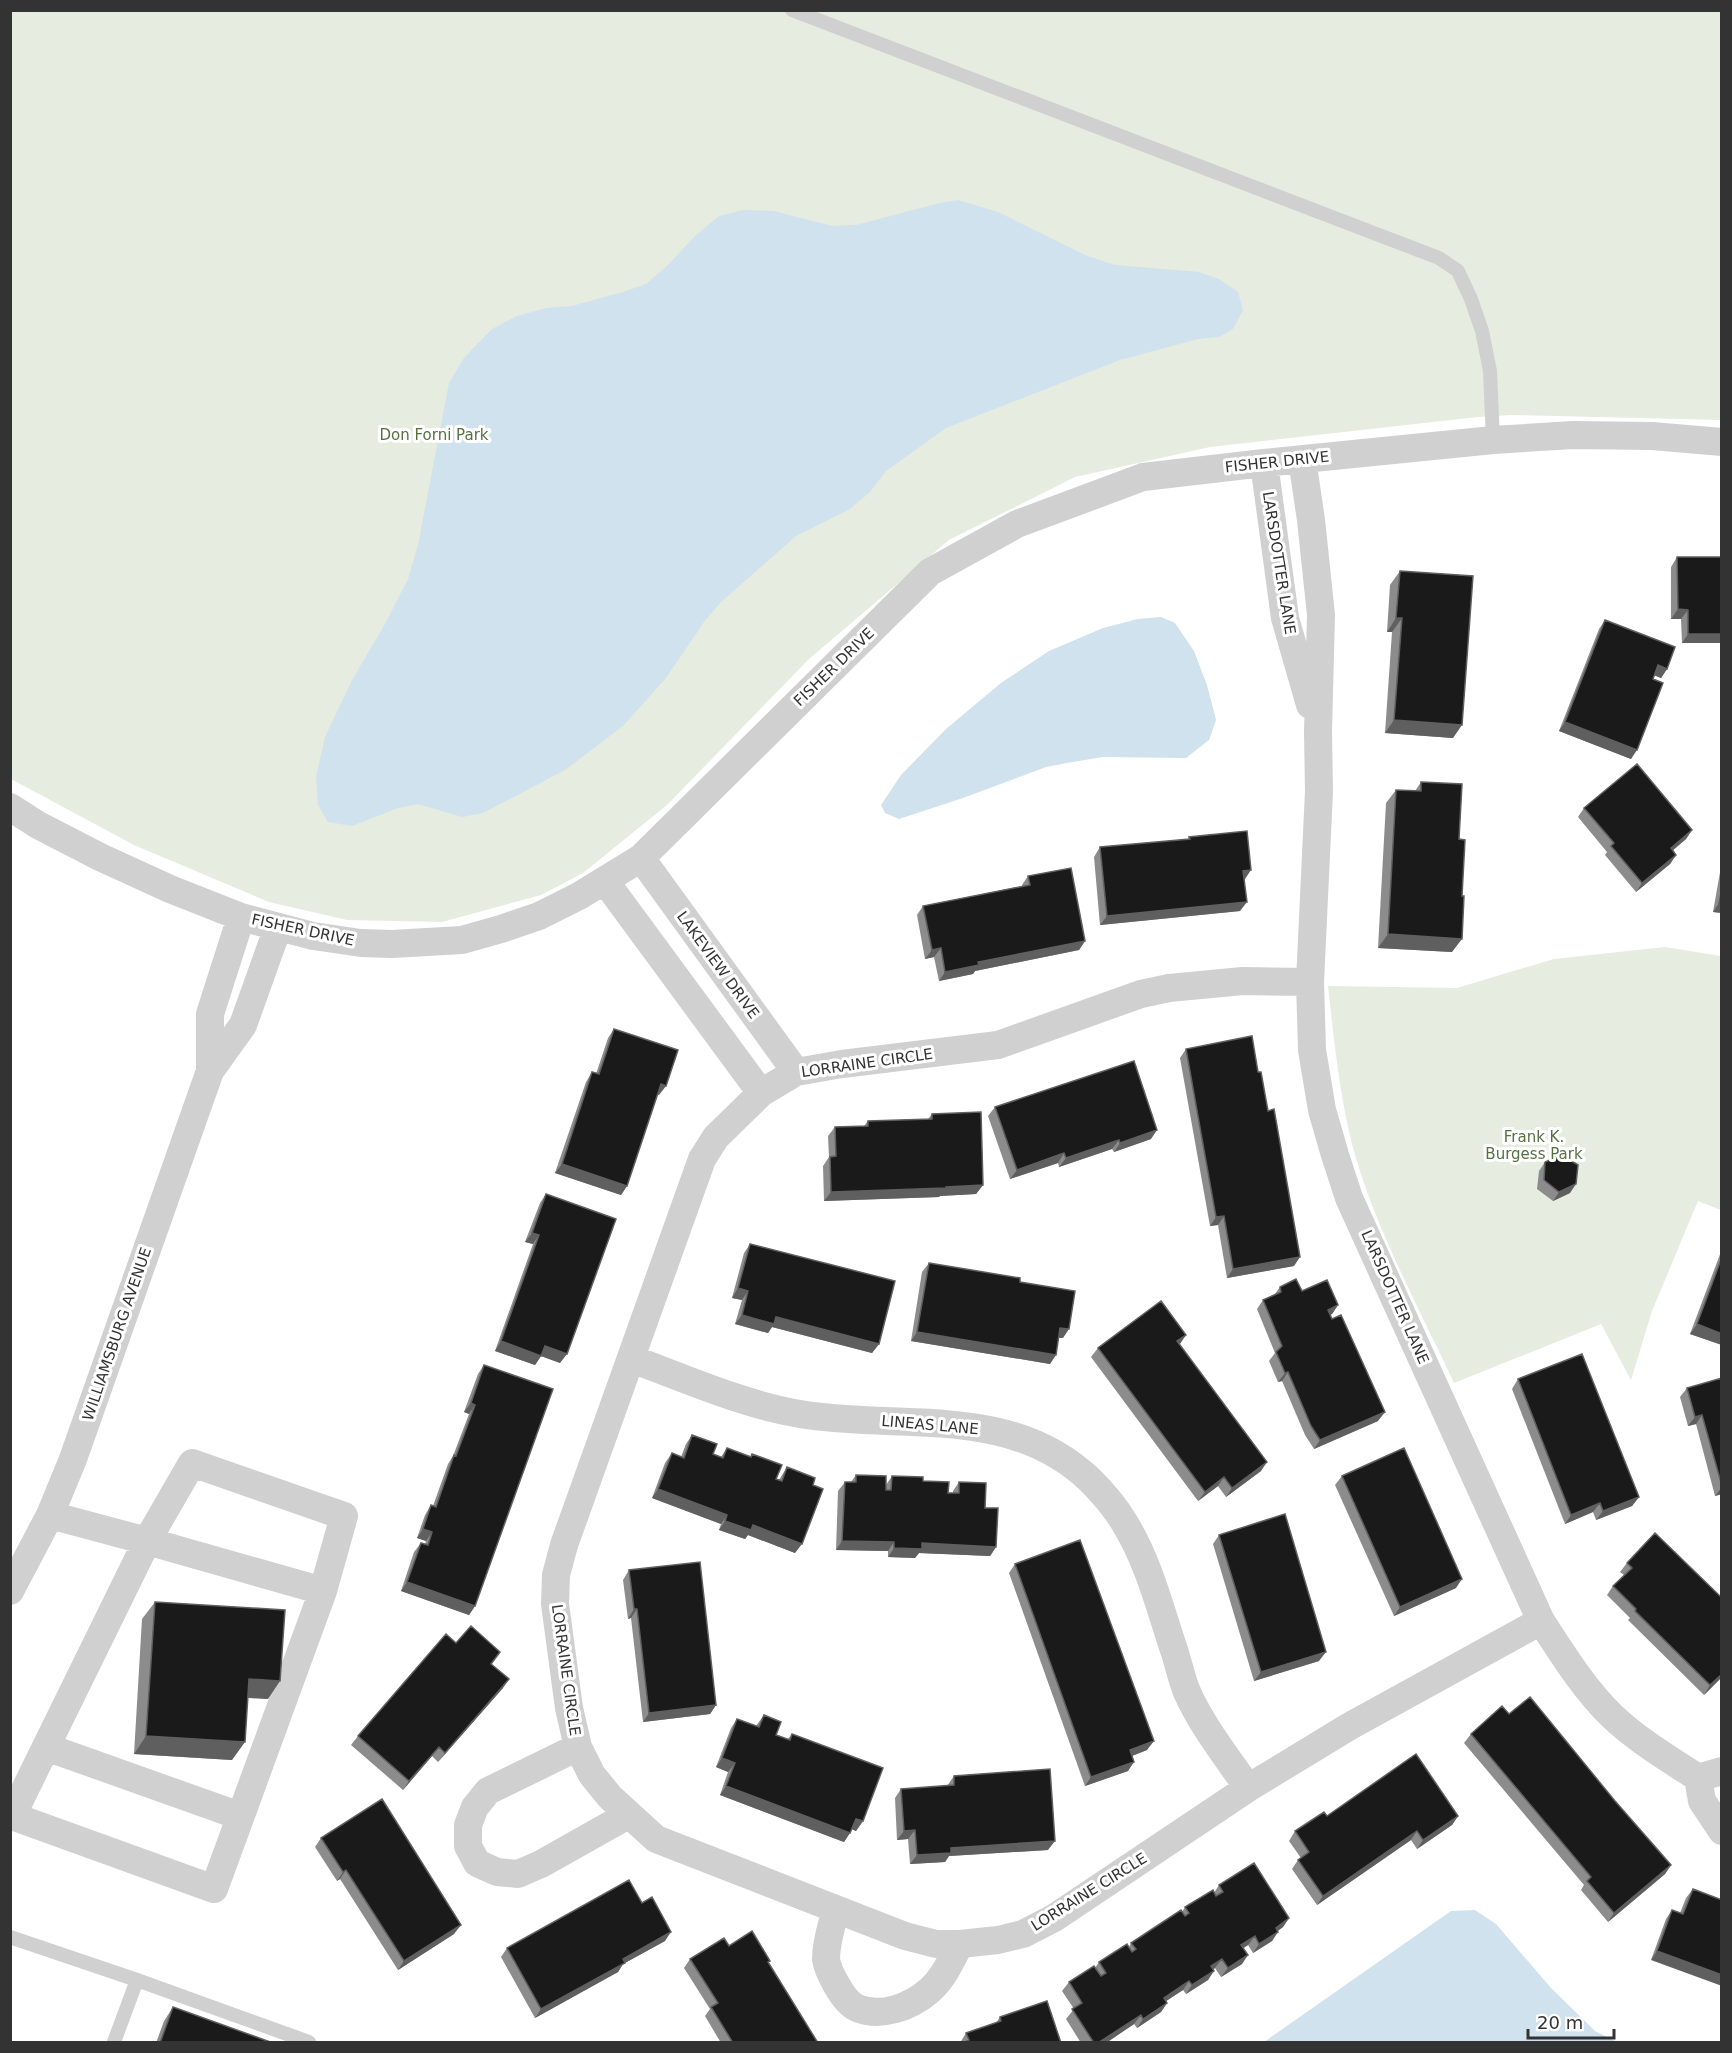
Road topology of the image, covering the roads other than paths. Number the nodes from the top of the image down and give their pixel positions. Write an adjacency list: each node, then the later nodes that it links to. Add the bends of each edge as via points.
1 (792, 10): 2 (lane, via 1439,258 1458,271 1482,331 1490,371)
2 (1493, 440): 3 (street, FISHER DRIVE, via 1573,435); 4 (street, FISHER DRIVE)
3 (1722, 442)
4 (1302, 459): 5 (street, FISHER DRIVE); 6 (street, LARSDOTTER LANE, via 1321,615)
5 (1264, 463): 6 (street, LARSDOTTER LANE, via 1285,618); 8 (street, FISHER DRIVE, via 1143,477 1017,524 930,572)
6 (1318, 732): 12 (street, LARSDOTTER LANE)
7 (10, 807): 10 (street, FISHER DRIVE, via 100,857)
8 (641, 858): 9 (street, FISHER DRIVE); 14 (street, LAKEVIEW DRIVE)
9 (605, 881): 11 (street, FISHER DRIVE, via 539,916 462,940 361,943); 15 (street)
10 (241, 917): 11 (street, FISHER DRIVE); 13 (street, WILLIAMSBURG AVENUE, via 210,1014)
11 (278, 927): 13 (street, WILLIAMSBURG AVENUE, via 243,1025)
12 (1310, 982): 14 (street, LORRAINE CIRCLE, via 1244,981 1169,988 1141,994 998,1045); 21 (street, LARSDOTTER LANE, via 1312,1050 1322,1110 1349,1198)
13 (210, 1071): 17 (street, WILLIAMSBURG AVENUE)
14 (796, 1072): 15 (street, LORRAINE CIRCLE)
15 (760, 1093): 16 (street, LORRAINE CIRCLE, via 716,1137 702,1159)
16 (632, 1359): 23 (street, LORRAINE CIRCLE, via 556,1575 555,1604); 25 (street, LINEAS LANE, via 766,1407 802,1415 961,1424 1017,1436 1072,1464 1124,1520 1143,1556 1187,1692)
17 (50, 1515): 18 (street); 19 (street, WILLIAMSBURG AVENUE)
18 (147, 1540): 20 (street); 20 (street, via 192,1463 344,1516); 22 (street)
19 (10, 1591)
20 (323, 1591): 27 (street)
21 (1540, 1621): 24 (street, LARSDOTTER LANE, via 1577,1675 1612,1716 1649,1745); 25 (street, LORRAINE CIRCLE, via 1350,1725)
22 (46, 1747): 27 (street); 27 (street, via 12,1815 214,1889)
23 (578, 1747): 26 (street, LORRAINE CIRCLE, via 591,1775); 26 (street, via 488,1791 475,1807 468,1825 468,1846 477,1863 497,1872 518,1874)
24 (1710, 1774): 28 (street, LARSDOTTER LANE, via 1702,1801)
25 (1248, 1788): 31 (street, LORRAINE CIRCLE, via 1054,1918 1023,1934)
26 (628, 1815): 29 (street, LORRAINE CIRCLE, via 656,1839)
27 (240, 1816)
28 (1722, 1832)
29 (836, 1909): 31 (street, LORRAINE CIRCLE, via 905,1936 936,1944); 31 (street, via 826,1960 843,1996 856,2008 896,2010 929,1991)
30 (10, 1937): 32 (lane)
31 (960, 1944)
32 (137, 1980): 33 (lane); 34 (lane)
33 (114, 2043)
34 (309, 2043)

